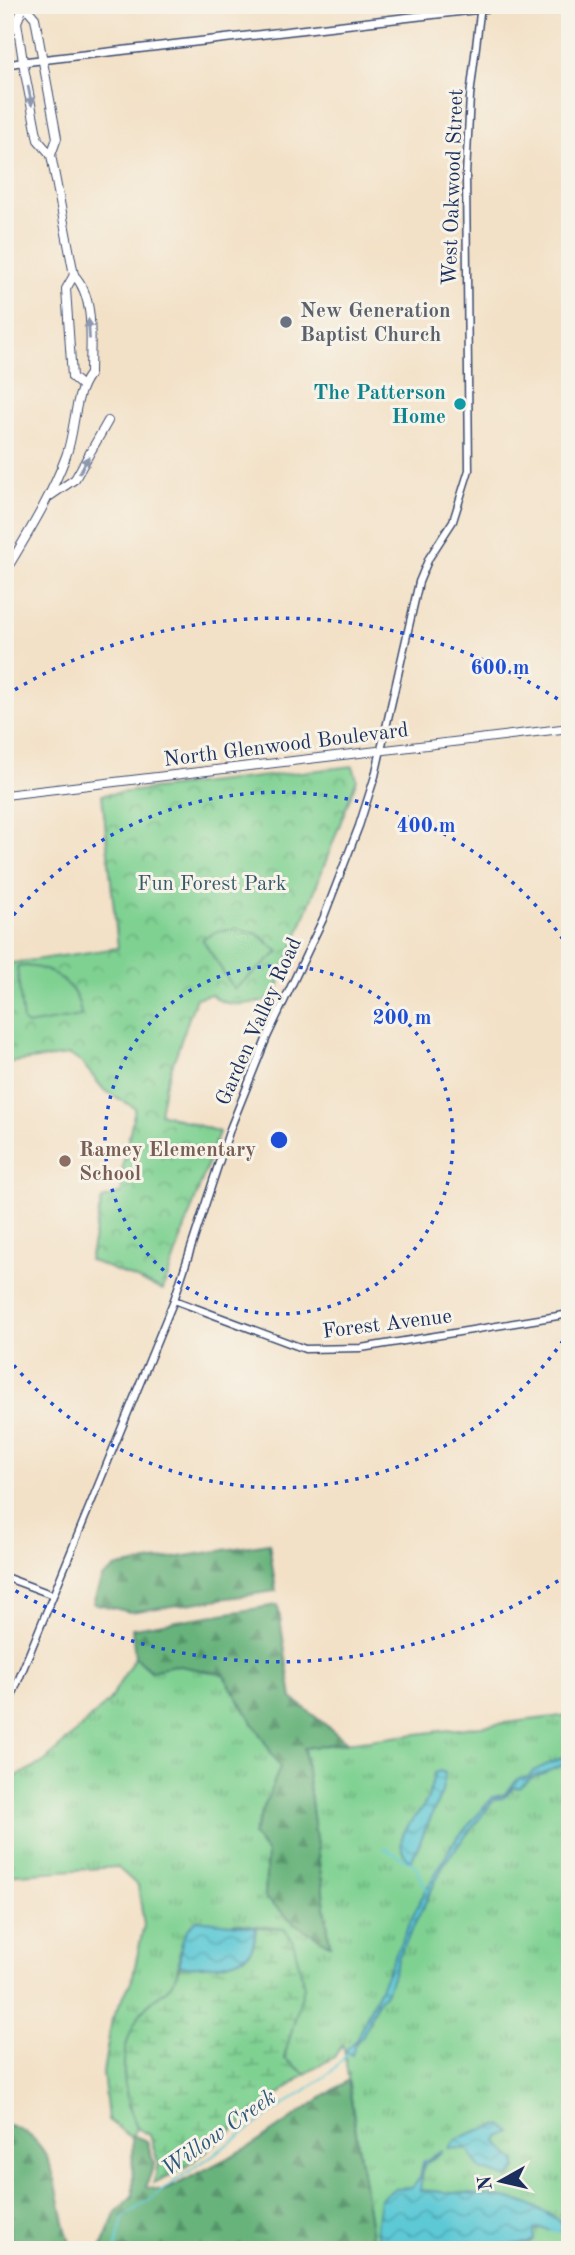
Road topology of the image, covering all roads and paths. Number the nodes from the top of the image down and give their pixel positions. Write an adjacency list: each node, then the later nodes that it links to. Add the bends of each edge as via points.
1 (24, 5): 4 (main road, via 35,18); 5 (main road, via 17,22)
2 (515, 5): 3 (main road)
3 (481, 8): 4 (main road); 12 (street, West Oakwood Street, via 466,175 469,470 453,521)
4 (41, 59): 5 (main road); 7 (main road, via 57,138)
5 (23, 62): 6 (street); 7 (main road, one-way to 7, via 38,140)
6 (5, 65)
7 (51, 155): 8 (main road)
8 (74, 275): 9 (main road, via 66,289 72,377); 9 (main road, one-way to 8, via 90,374 90,327 84,286)
9 (81, 385): 11 (main road, via 70,443)
10 (108, 421): 11 (main road, one-way to 10, via 75,479)
11 (48, 498): 13 (main road)
12 (424, 569): 15 (street, Garden Valley Road)
13 (5, 572)
14 (570, 729): 15 (main road, North Glenwood Boulevard)
15 (379, 751): 16 (main road, North Glenwood Boulevard); 17 (street, Garden Valley Road, via 369,797 323,919 230,1129)
16 (5, 795)
17 (174, 1300): 18 (street, Forest Avenue, via 318,1350 361,1348); 20 (street, Garden Valley Road)
18 (570, 1314)
19 (5, 1577): 20 (street)
20 (53, 1595): 21 (street, Garden Valley Road)
21 (5, 1713)

